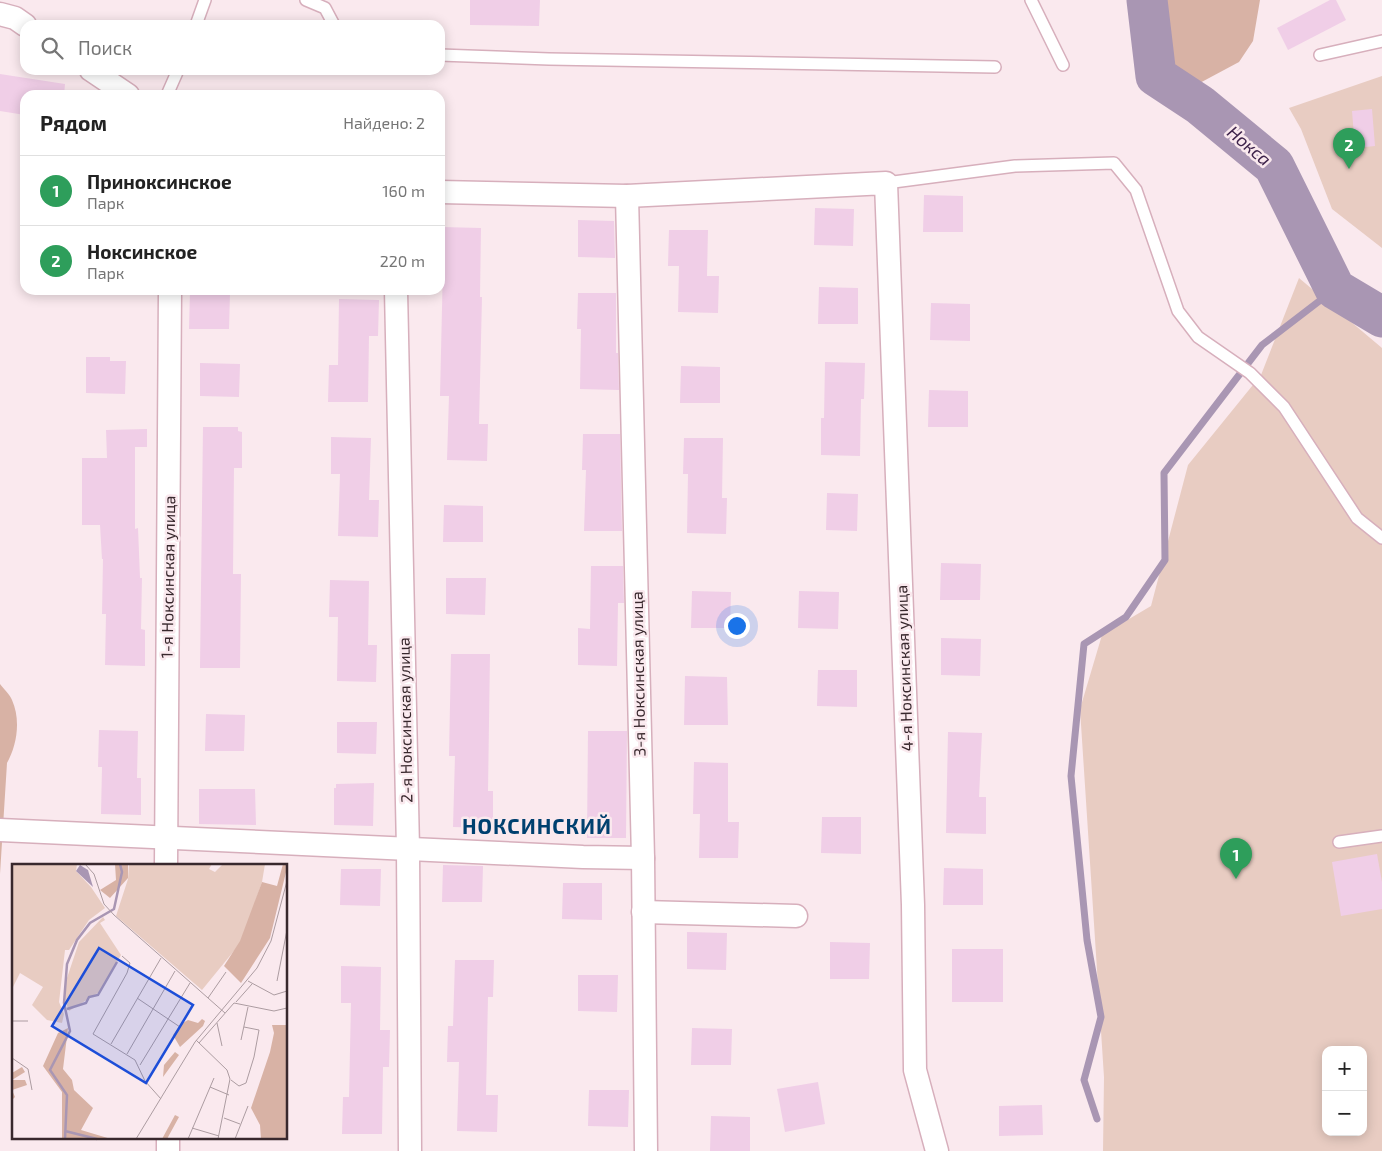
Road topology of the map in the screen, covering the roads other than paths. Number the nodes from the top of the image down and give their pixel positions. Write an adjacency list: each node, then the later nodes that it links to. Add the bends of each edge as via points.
1 (205, 0): 5 (lane)
2 (306, 0): 6 (lane, via 326,8)
3 (1031, 0): 11 (lane)
4 (0, 14): 7 (street)
5 (198, 20)
6 (332, 20)
7 (20, 22)
8 (1382, 41): 10 (lane)
9 (445, 55): 12 (lane)
10 (1320, 55)
11 (1064, 65)
12 (995, 67)
13 (98, 75): 15 (street)
14 (176, 75): 16 (lane)
15 (121, 90)
16 (169, 90)
17 (886, 183): 19 (street); 22 (lane, via 1015,166 1114,163 1136,190 1178,311 1198,337 1250,373 1284,407 1358,518); 36 (street, 4-я Ноксинская улица, via 913,905 916,1070)
18 (445, 192): 19 (street)
19 (627, 196): 28 (street, 3-я Ноксинская улица)
20 (170, 295): 24 (street, 1-я Ноксинская улица)
21 (396, 295): 27 (street, 2-я Ноксинская улица)
22 (1382, 538)
23 (0, 830): 24 (street)
24 (166, 836): 27 (street); 29 (street, 1-я Ноксинская улица)
25 (1382, 836): 26 (lane)
26 (1339, 842)
27 (408, 849): 28 (street); 34 (street, 2-я Ноксинская улица)
28 (643, 858): 30 (street, 3-я Ноксинская улица)
29 (166, 864)
30 (643, 912): 31 (street); 35 (street, 3-я Ноксинская улица)
31 (796, 916)
32 (168, 1138): 33 (street)
33 (168, 1151)
34 (410, 1151)
35 (646, 1151)
36 (937, 1151)

